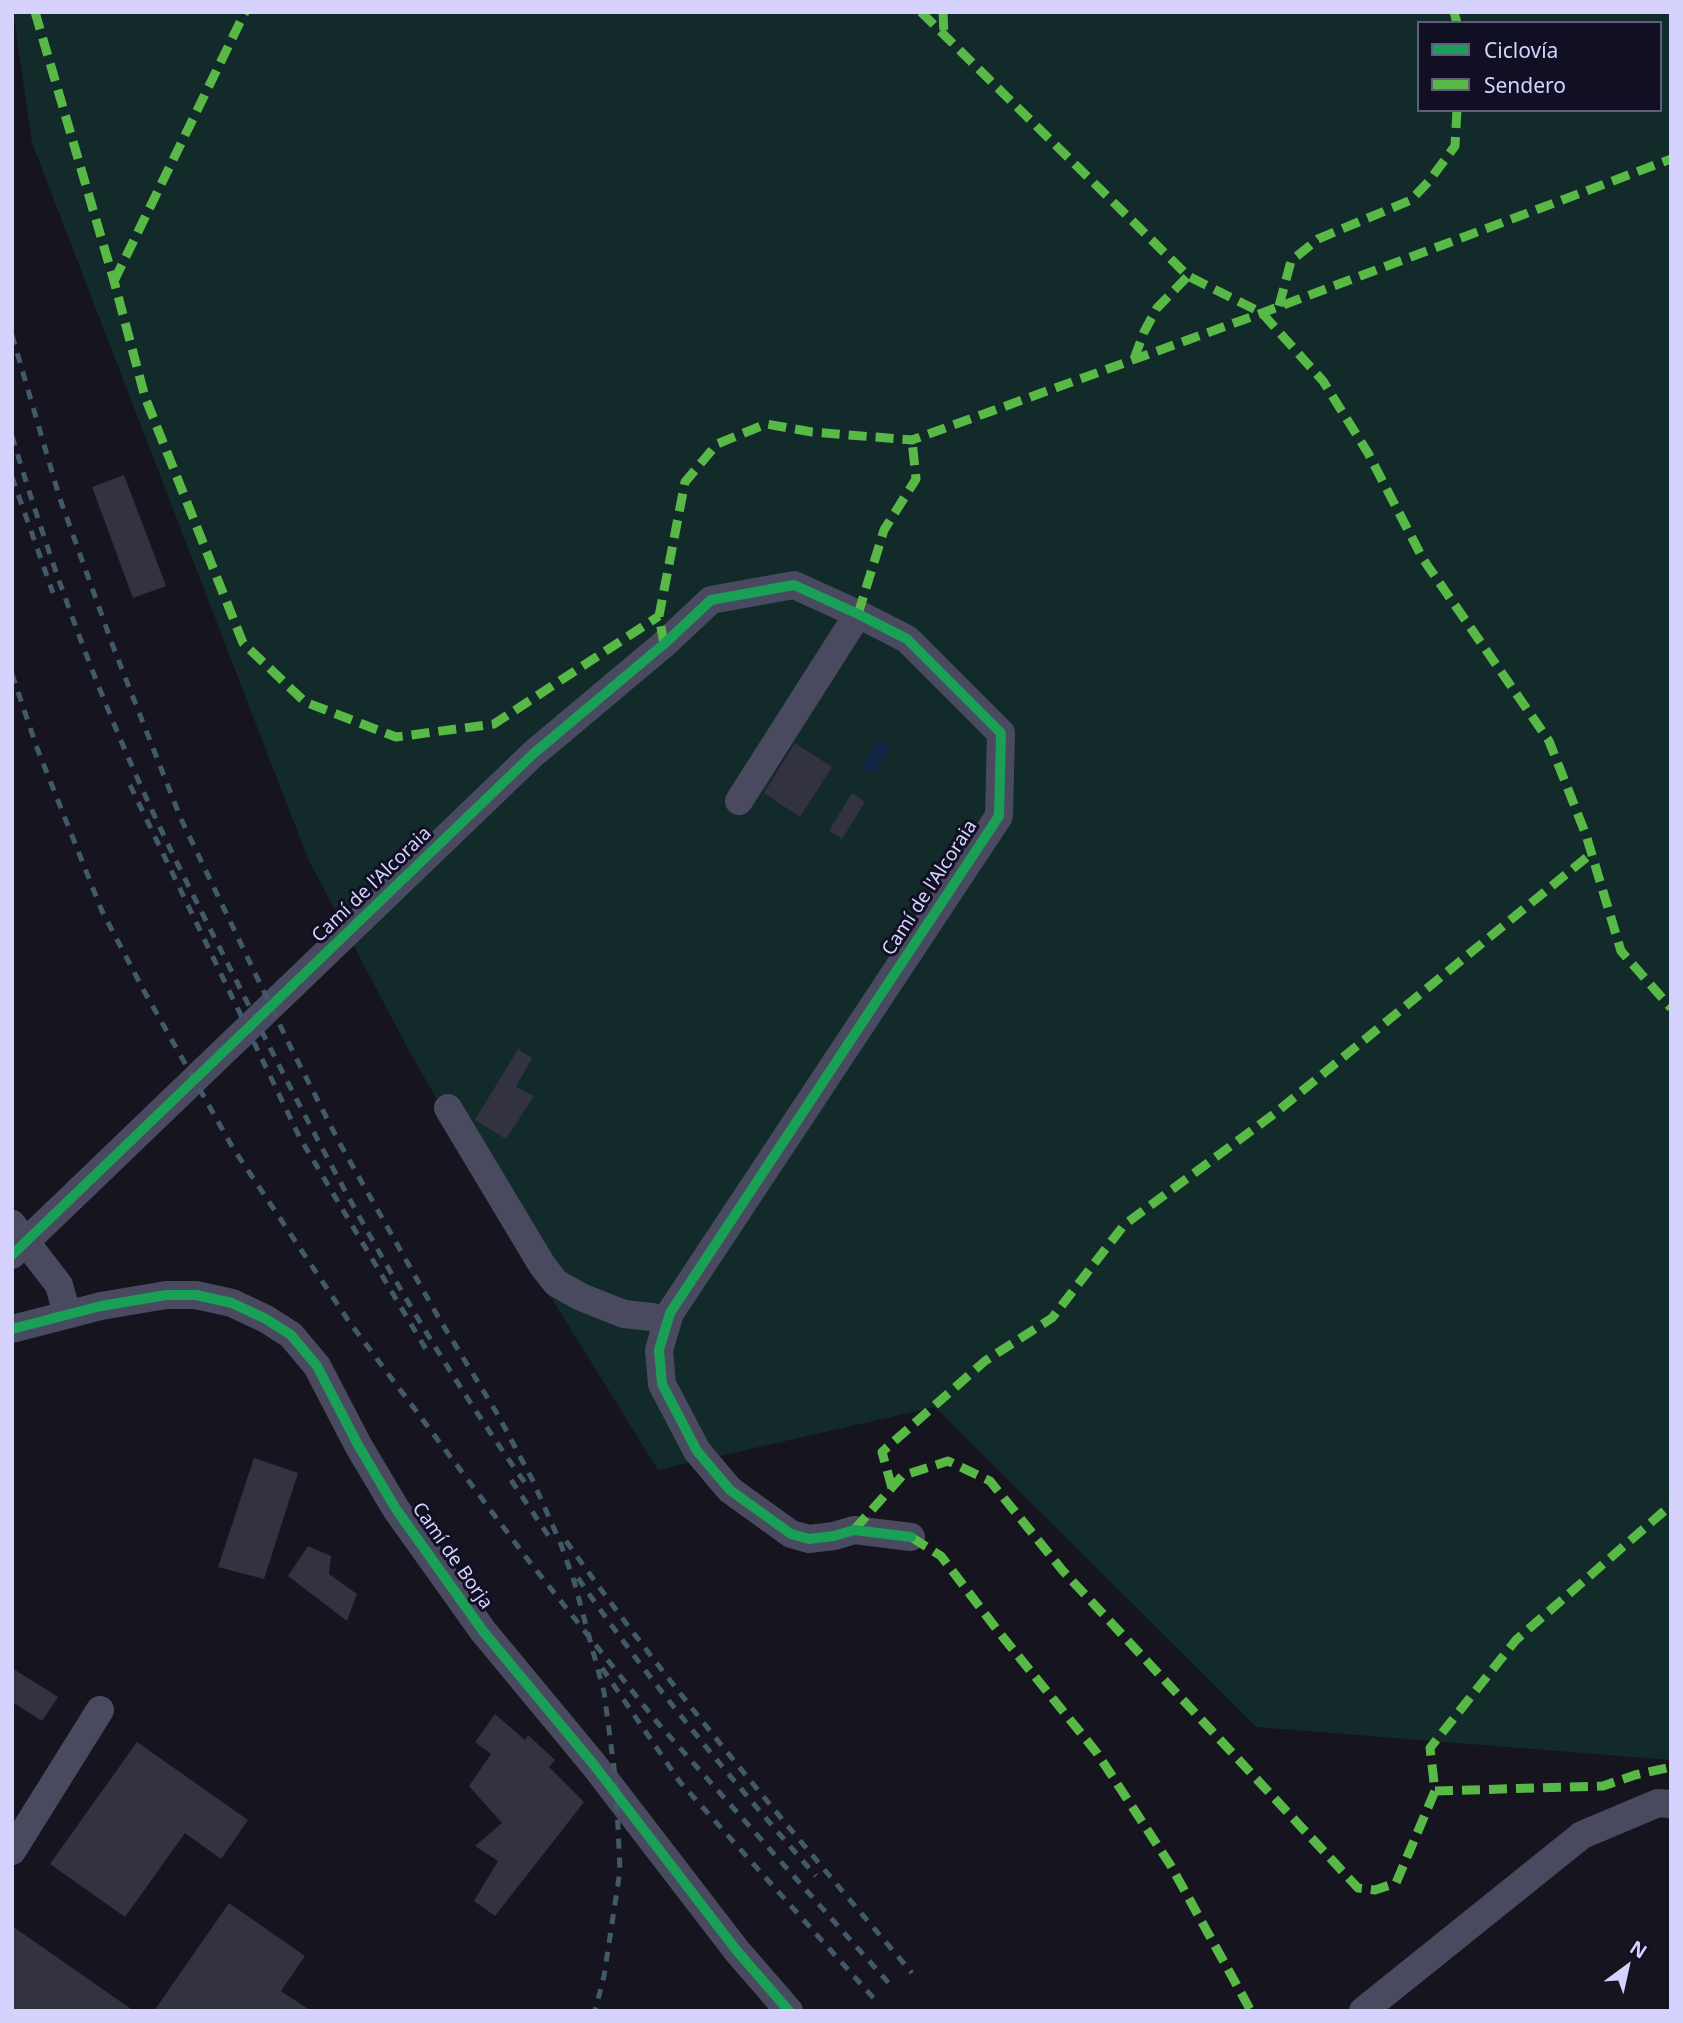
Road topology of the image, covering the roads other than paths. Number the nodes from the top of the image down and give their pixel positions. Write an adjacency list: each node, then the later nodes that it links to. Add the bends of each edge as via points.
1 (858, 614): 2 (street); 5 (street, Camí de l'Alcoraia, via 794,585 711,600 533,754); 7 (street, Camí de l'Alcoraia, via 907,639 1001,733 999,816)
2 (739, 801)
3 (448, 1108): 7 (street, via 556,1283 618,1312 652,1317)
4 (12, 1224): 6 (street, via 59,1285)
5 (12, 1255)
6 (67, 1314): 8 (street, Camí de Borja); 13 (street, Camí de Borja, via 166,1295 196,1295 232,1303 291,1335 317,1366 396,1509 483,1632)
7 (665, 1324): 9 (street, Camí de l'Alcoraia, via 659,1350 662,1384 697,1451 730,1490 790,1534 809,1539 854,1530)
8 (12, 1329)
9 (911, 1537)
10 (100, 1710): 12 (street)
11 (1671, 1804): 14 (street, via 1658,1803 1582,1835)
12 (12, 1851)
13 (789, 2011)
14 (1363, 2011)

